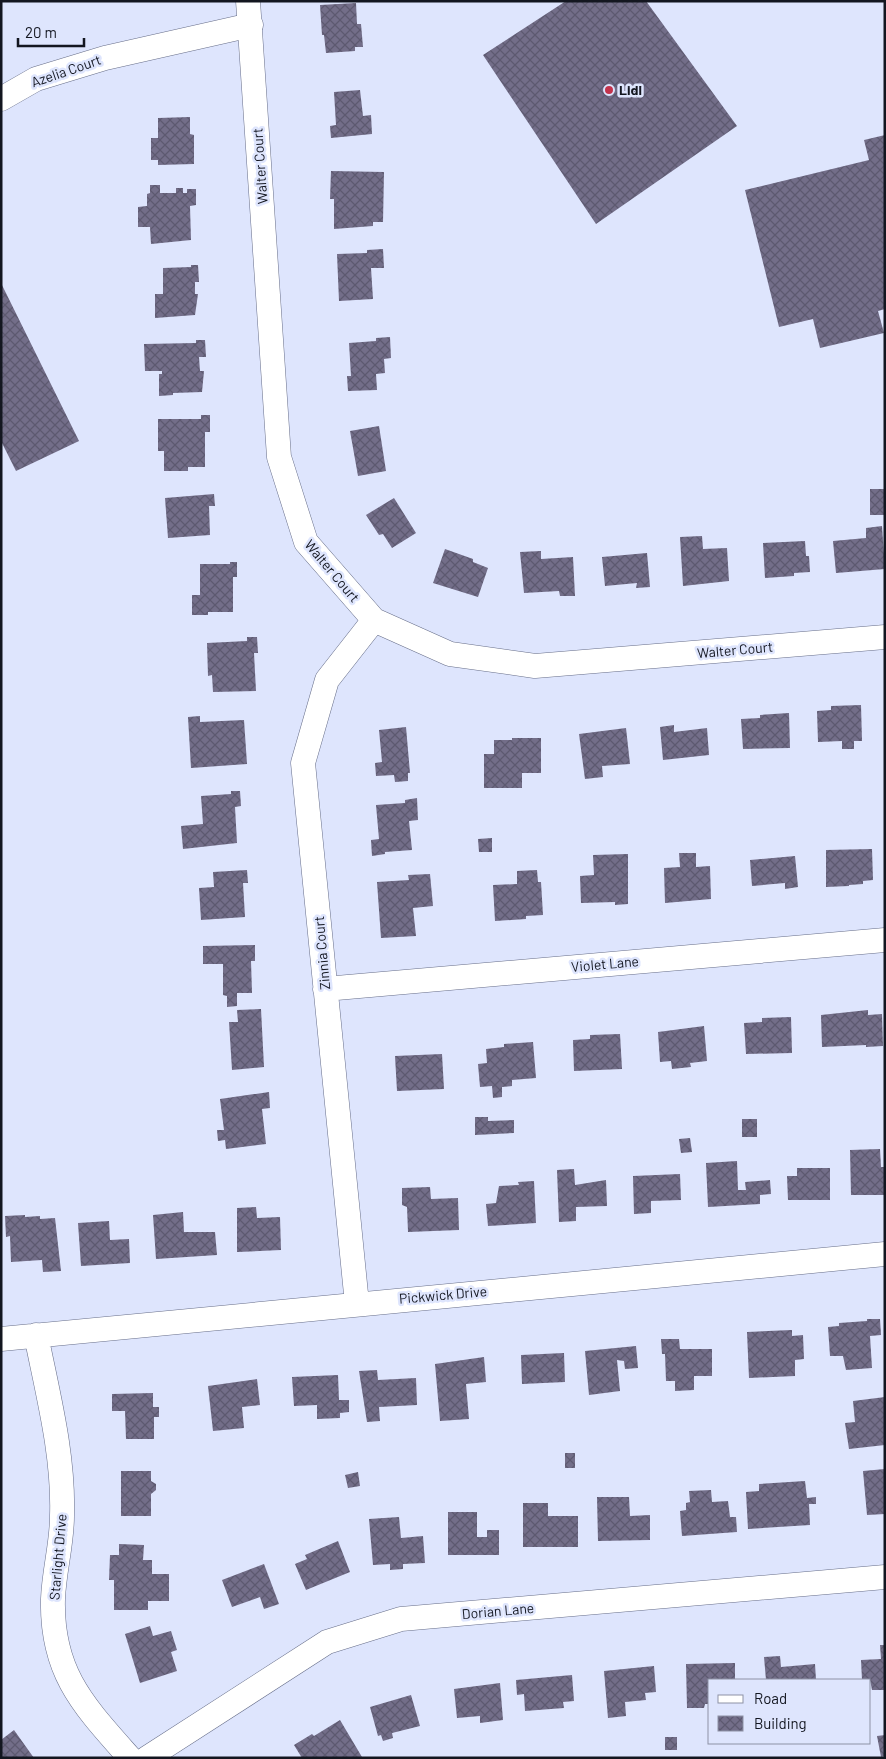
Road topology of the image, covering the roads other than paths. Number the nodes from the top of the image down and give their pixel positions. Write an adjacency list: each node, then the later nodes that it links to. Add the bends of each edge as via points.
1 (248, 1): 2 (street, Walter Court)
2 (251, 25): 3 (street, Azelia Court, via 105,58 36,79); 4 (street, Walter Court, via 279,457 306,542)
3 (1, 99)
4 (374, 620): 5 (street, Walter Court, via 450,654 535,666); 7 (street, Zinnia Court, via 327,680 303,762)
5 (885, 637)
6 (885, 940): 7 (street, Violet Lane)
7 (325, 989): 9 (street, Zinnia Court)
8 (885, 1254): 9 (street, Pickwick Drive)
9 (357, 1304): 10 (street, Pickwick Drive)
10 (36, 1335): 11 (street, Pickwick Drive); 13 (street, Starlight Drive, via 57,1439 62,1516 53,1598 54,1640 70,1683 92,1715)
11 (1, 1339)
12 (885, 1577): 14 (street, Dorian Lane, via 401,1619 327,1642)
13 (130, 1758)
14 (147, 1758)

